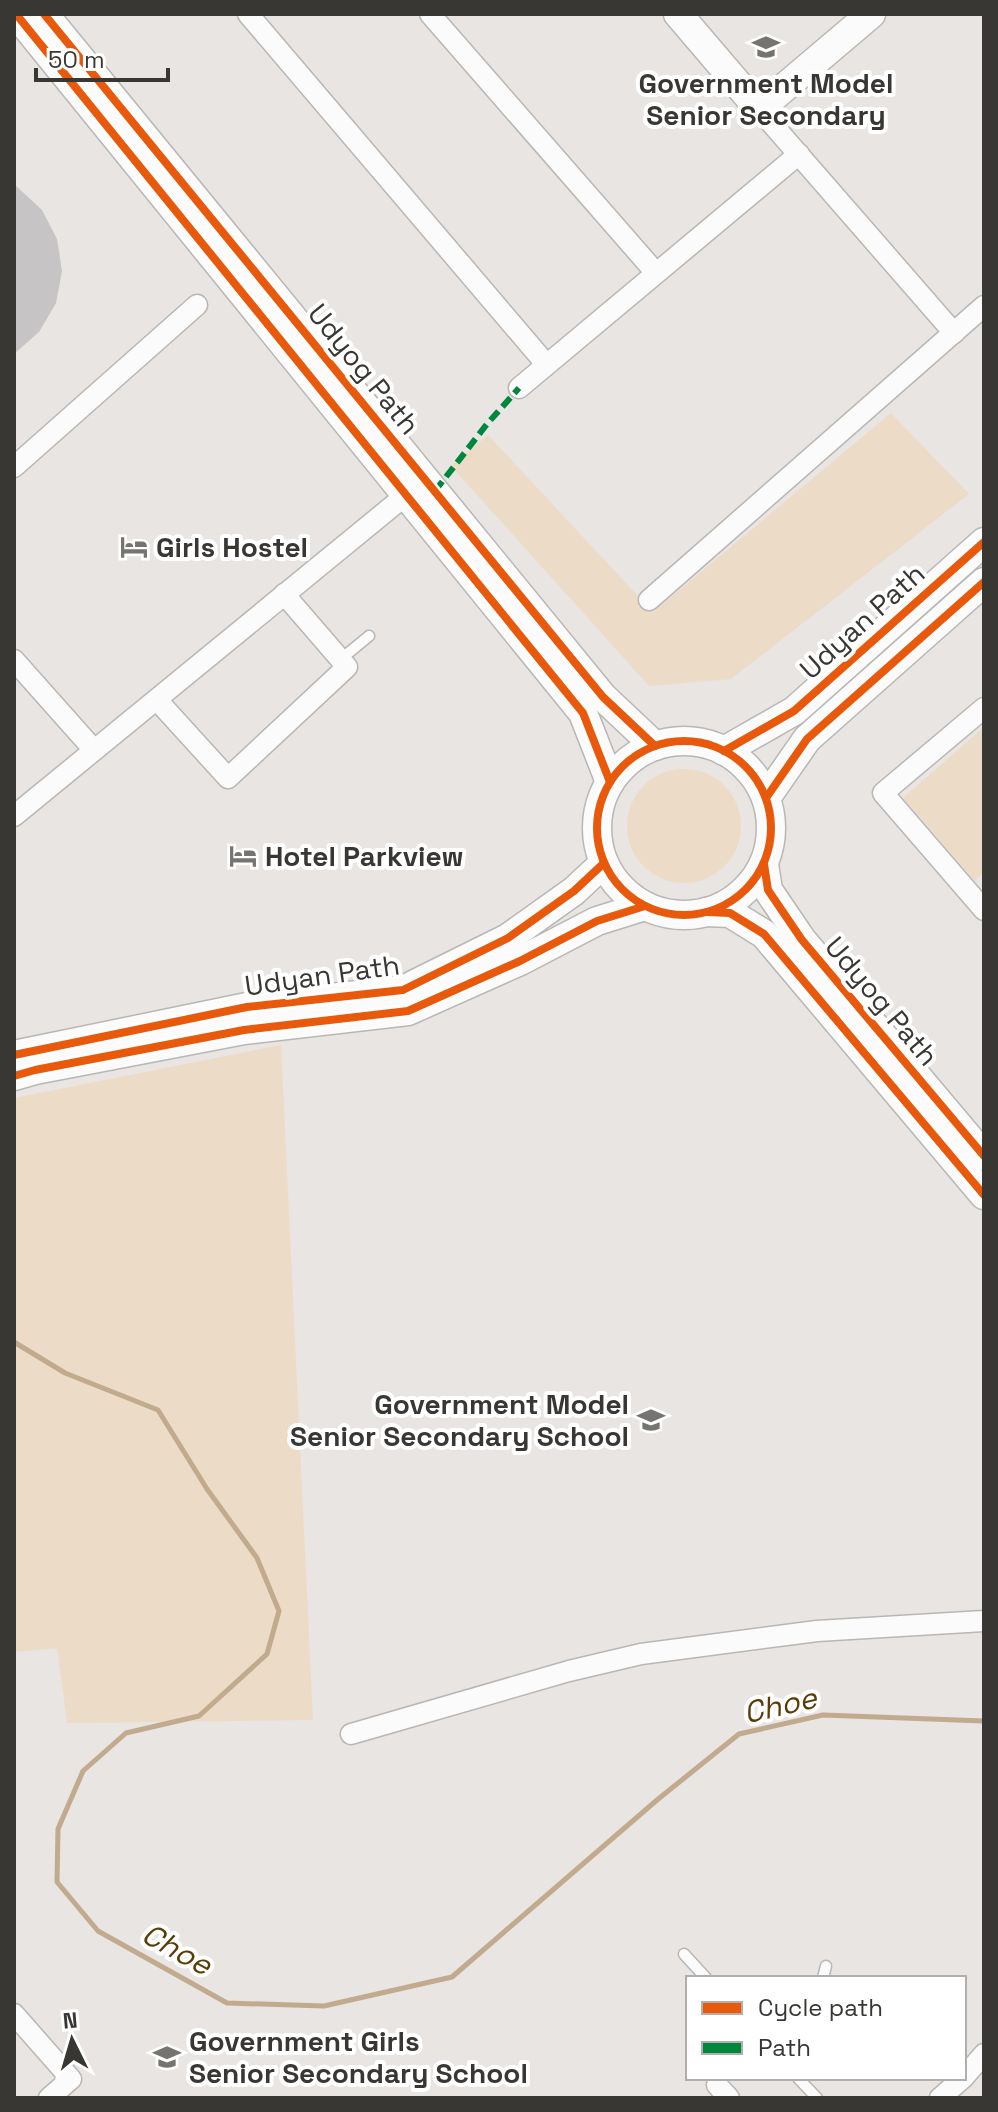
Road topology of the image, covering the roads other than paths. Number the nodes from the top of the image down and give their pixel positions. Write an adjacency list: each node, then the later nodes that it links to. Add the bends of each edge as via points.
1 (16, 14): 16 (main road, Udyog Path)
2 (44, 14): 26 (main road, Udyog Path, via 603,697)
3 (248, 14): 13 (street)
4 (430, 14): 9 (street)
5 (678, 14): 7 (main road)
6 (871, 14): 7 (main road)
7 (759, 109): 8 (street)
8 (799, 154): 9 (street); 12 (street)
9 (656, 273): 13 (street)
10 (197, 305): 15 (street)
11 (984, 306): 12 (street)
12 (954, 333): 20 (street)
13 (546, 364): 14 (street)
14 (519, 388)
15 (14, 467)
16 (406, 495): 19 (street); 29 (main road, Udyog Path, via 583,713)
17 (984, 542): 28 (main road, Udyan Path, via 794,711)
18 (984, 582): 30 (main road, Udyan Path, via 807,739)
19 (284, 594): 22 (street); 24 (street)
20 (649, 600)
21 (369, 636): 22 (lane)
22 (341, 659): 24 (street, via 347,667 228,778)
23 (14, 660): 27 (street)
24 (157, 700): 27 (street)
25 (984, 708): 35 (street, via 883,793)
26 (655, 746): 28 (main road, via 683,741); 29 (main road, via 630,760)
27 (94, 750): 31 (street)
28 (724, 751): 30 (main road, via 749,770)
29 (610, 782): 32 (main road, via 597,821)
30 (766, 798): 33 (main road, via 771,838)
31 (14, 816)
32 (604, 863): 34 (main road, via 621,888); 37 (main road, Udyan Path, via 508,938 403,990 247,1007)
33 (764, 864): 36 (main road, via 740,895); 39 (main road, Udyog Path, via 768,890 802,940)
34 (645, 906): 36 (main road, via 682,915); 38 (main road, Udyan Path, via 597,921 408,1011 244,1030)
35 (984, 910)
36 (706, 912): 40 (main road, Udyog Path, via 730,913 764,934)
37 (14, 1055)
38 (14, 1076)
39 (984, 1156)
40 (984, 1195)
41 (984, 1621): 42 (street, via 817,1631 641,1654)
42 (351, 1734)
43 (684, 1954): 45 (lane)
44 (826, 1966): 46 (lane)
45 (704, 1976)
46 (824, 1976)
47 (14, 2014): 52 (street, via 71,2079)
48 (984, 2054): 49 (street)
49 (966, 2074)
50 (800, 2080): 53 (lane)
51 (960, 2080): 54 (street)
52 (49, 2098)
53 (817, 2098)
54 (940, 2098)

